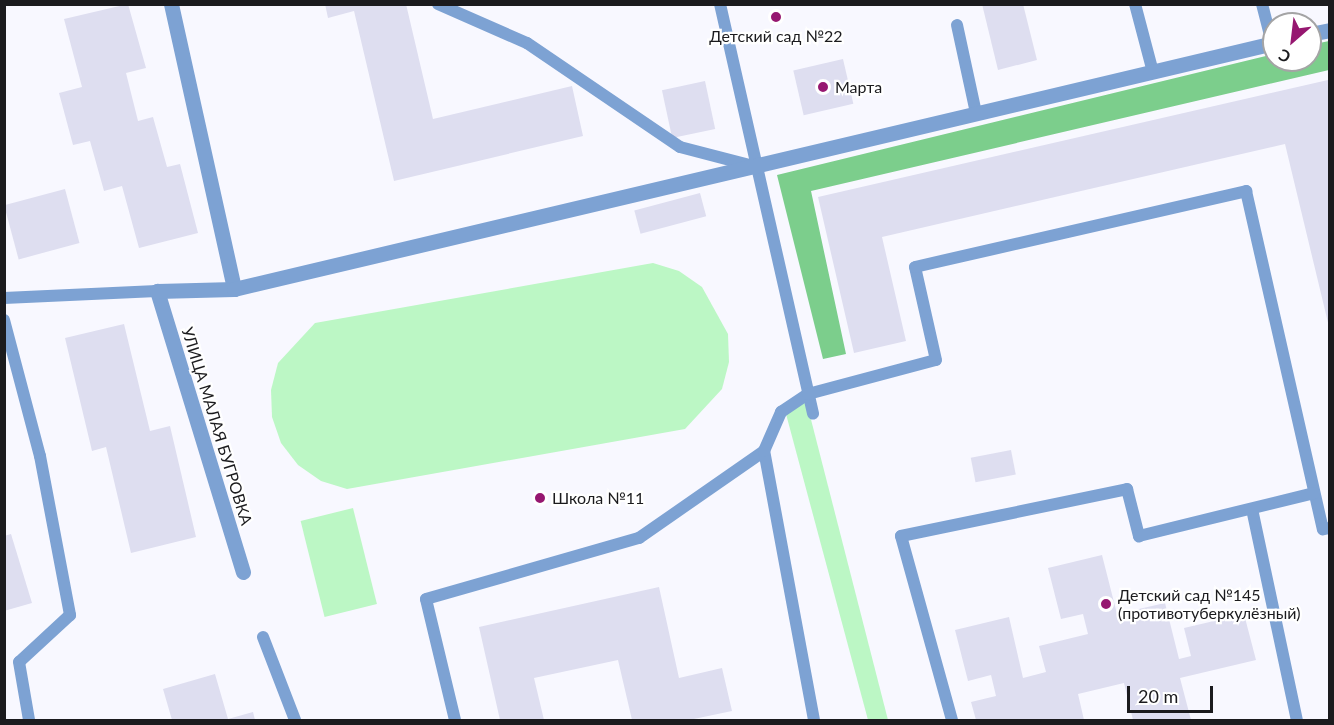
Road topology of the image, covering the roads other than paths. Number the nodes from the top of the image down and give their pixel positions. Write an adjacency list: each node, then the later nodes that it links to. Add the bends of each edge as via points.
1 (171, 4): 10 (street)
2 (438, 4): 9 (lane, via 527,43 680,147)
3 (720, 4): 9 (lane)
4 (1135, 4): 7 (lane)
5 (957, 25): 8 (lane)
6 (1262, 46): 7 (street)
7 (1153, 72): 8 (street)
8 (976, 114): 9 (street)
9 (753, 166): 10 (street); 14 (lane)
10 (234, 289): 11 (street)
11 (157, 291): 12 (lane); 20 (street, УЛИЦА МАЛАЯ БУГРОВКА)
12 (4, 298)
13 (4, 320): 22 (lane, via 40,456 70,615 19,662)
14 (808, 394): 15 (lane); 16 (lane, via 781,411); 17 (lane, via 936,360 915,267 1246,191)
15 (813, 414)
16 (764, 452): 24 (lane, via 639,538 426,599); 25 (lane)
17 (1314, 493): 18 (lane); 19 (lane, via 1323,529)
18 (1252, 509): 26 (lane, via 1139,536 1127,489 901,536); 27 (lane)
19 (1329, 528)
20 (243, 572)
21 (263, 637): 23 (lane)
22 (29, 720)
23 (295, 720)
24 (455, 720)
25 (814, 720)
26 (952, 720)
27 (1297, 720)

